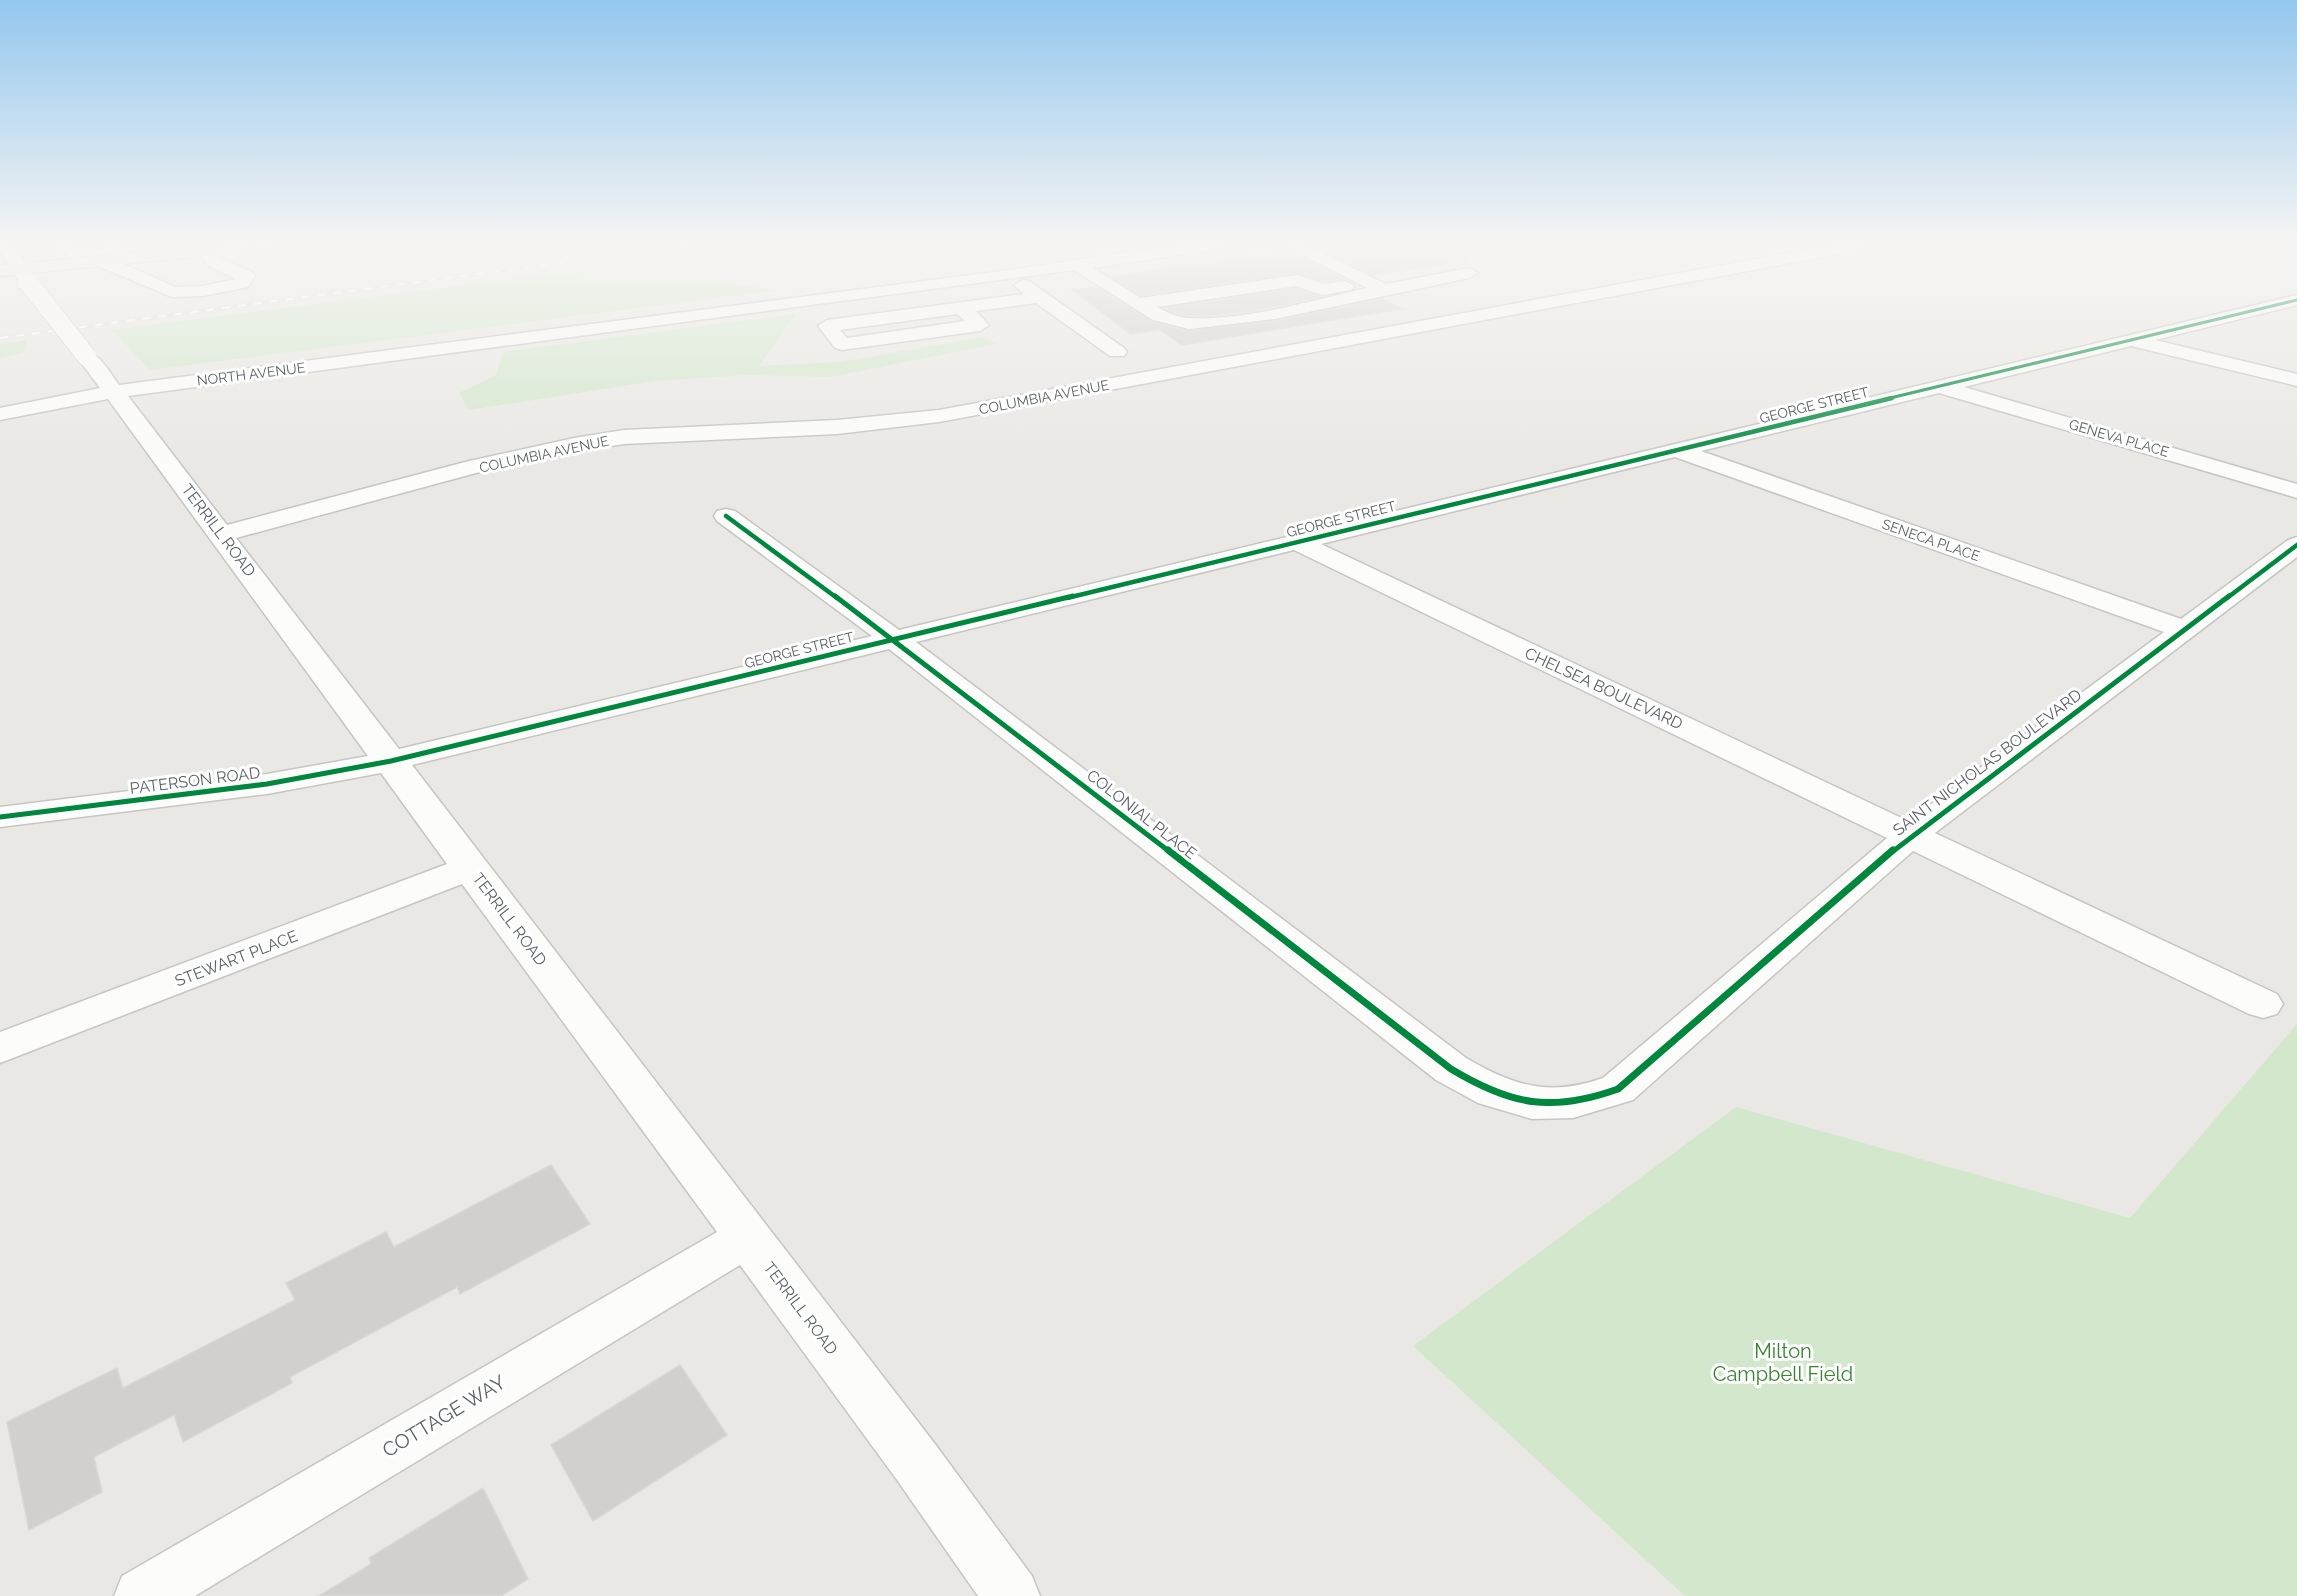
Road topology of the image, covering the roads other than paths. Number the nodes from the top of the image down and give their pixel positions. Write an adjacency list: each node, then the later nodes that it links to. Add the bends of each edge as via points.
1 (53, 318): 14 (street, TERRILL ROAD, bridge)
2 (676, 318): 14 (street, NORTH AVENUE)
3 (887, 318): 4 (street, via 827,326 842,344 980,325)
4 (973, 318)
5 (1070, 318): 11 (street)
6 (1167, 318): 7 (street, via 1205,323)
7 (1226, 318)
8 (1464, 318): 19 (street, COLUMBIA AVENUE, via 890,424 624,437 585,443)
9 (2220, 318): 10 (street, GEORGE STREET)
10 (2130, 340): 12 (street); 13 (street, GEORGE STREET)
11 (1117, 352)
12 (2297, 380)
13 (1940, 386): 16 (street, GEORGE STREET); 17 (street, GENEVA PLACE)
14 (114, 392): 15 (street, NORTH AVENUE); 19 (street, TERRILL ROAD)
15 (0, 414)
16 (1677, 450): 20 (street, GEORGE STREET); 22 (street, SENECA PLACE)
17 (2297, 490)
18 (726, 516): 23 (street, COLONIAL PLACE)
19 (222, 534): 24 (street, TERRILL ROAD)
20 (1297, 542): 23 (street, GEORGE STREET); 26 (street, CHELSEA BOULEVARD)
21 (2297, 545): 22 (street, SAINT NICHOLAS BOULEVARD)
22 (2185, 630): 26 (street, SAINT NICHOLAS BOULEVARD)
23 (894, 639): 24 (street, GEORGE STREET); 30 (street, COLONIAL PLACE, via 1450,1069 1480,1088 1516,1101)
24 (392, 761): 25 (street, PATERSON ROAD, via 267,784); 27 (street, TERRILL ROAD)
25 (0, 817)
26 (1911, 835): 28 (street, CHELSEA BOULEVARD); 30 (street, SAINT NICHOLAS BOULEVARD, via 1618,1089 1589,1101)
27 (472, 867): 29 (street, STEWART PLACE); 31 (street, TERRILL ROAD)
28 (2263, 1004)
29 (0, 1048)
30 (1554, 1105)
31 (748, 1237): 32 (street, COTTAGE WAY); 33 (street, TERRILL ROAD)
32 (142, 1596)
33 (1012, 1596)

